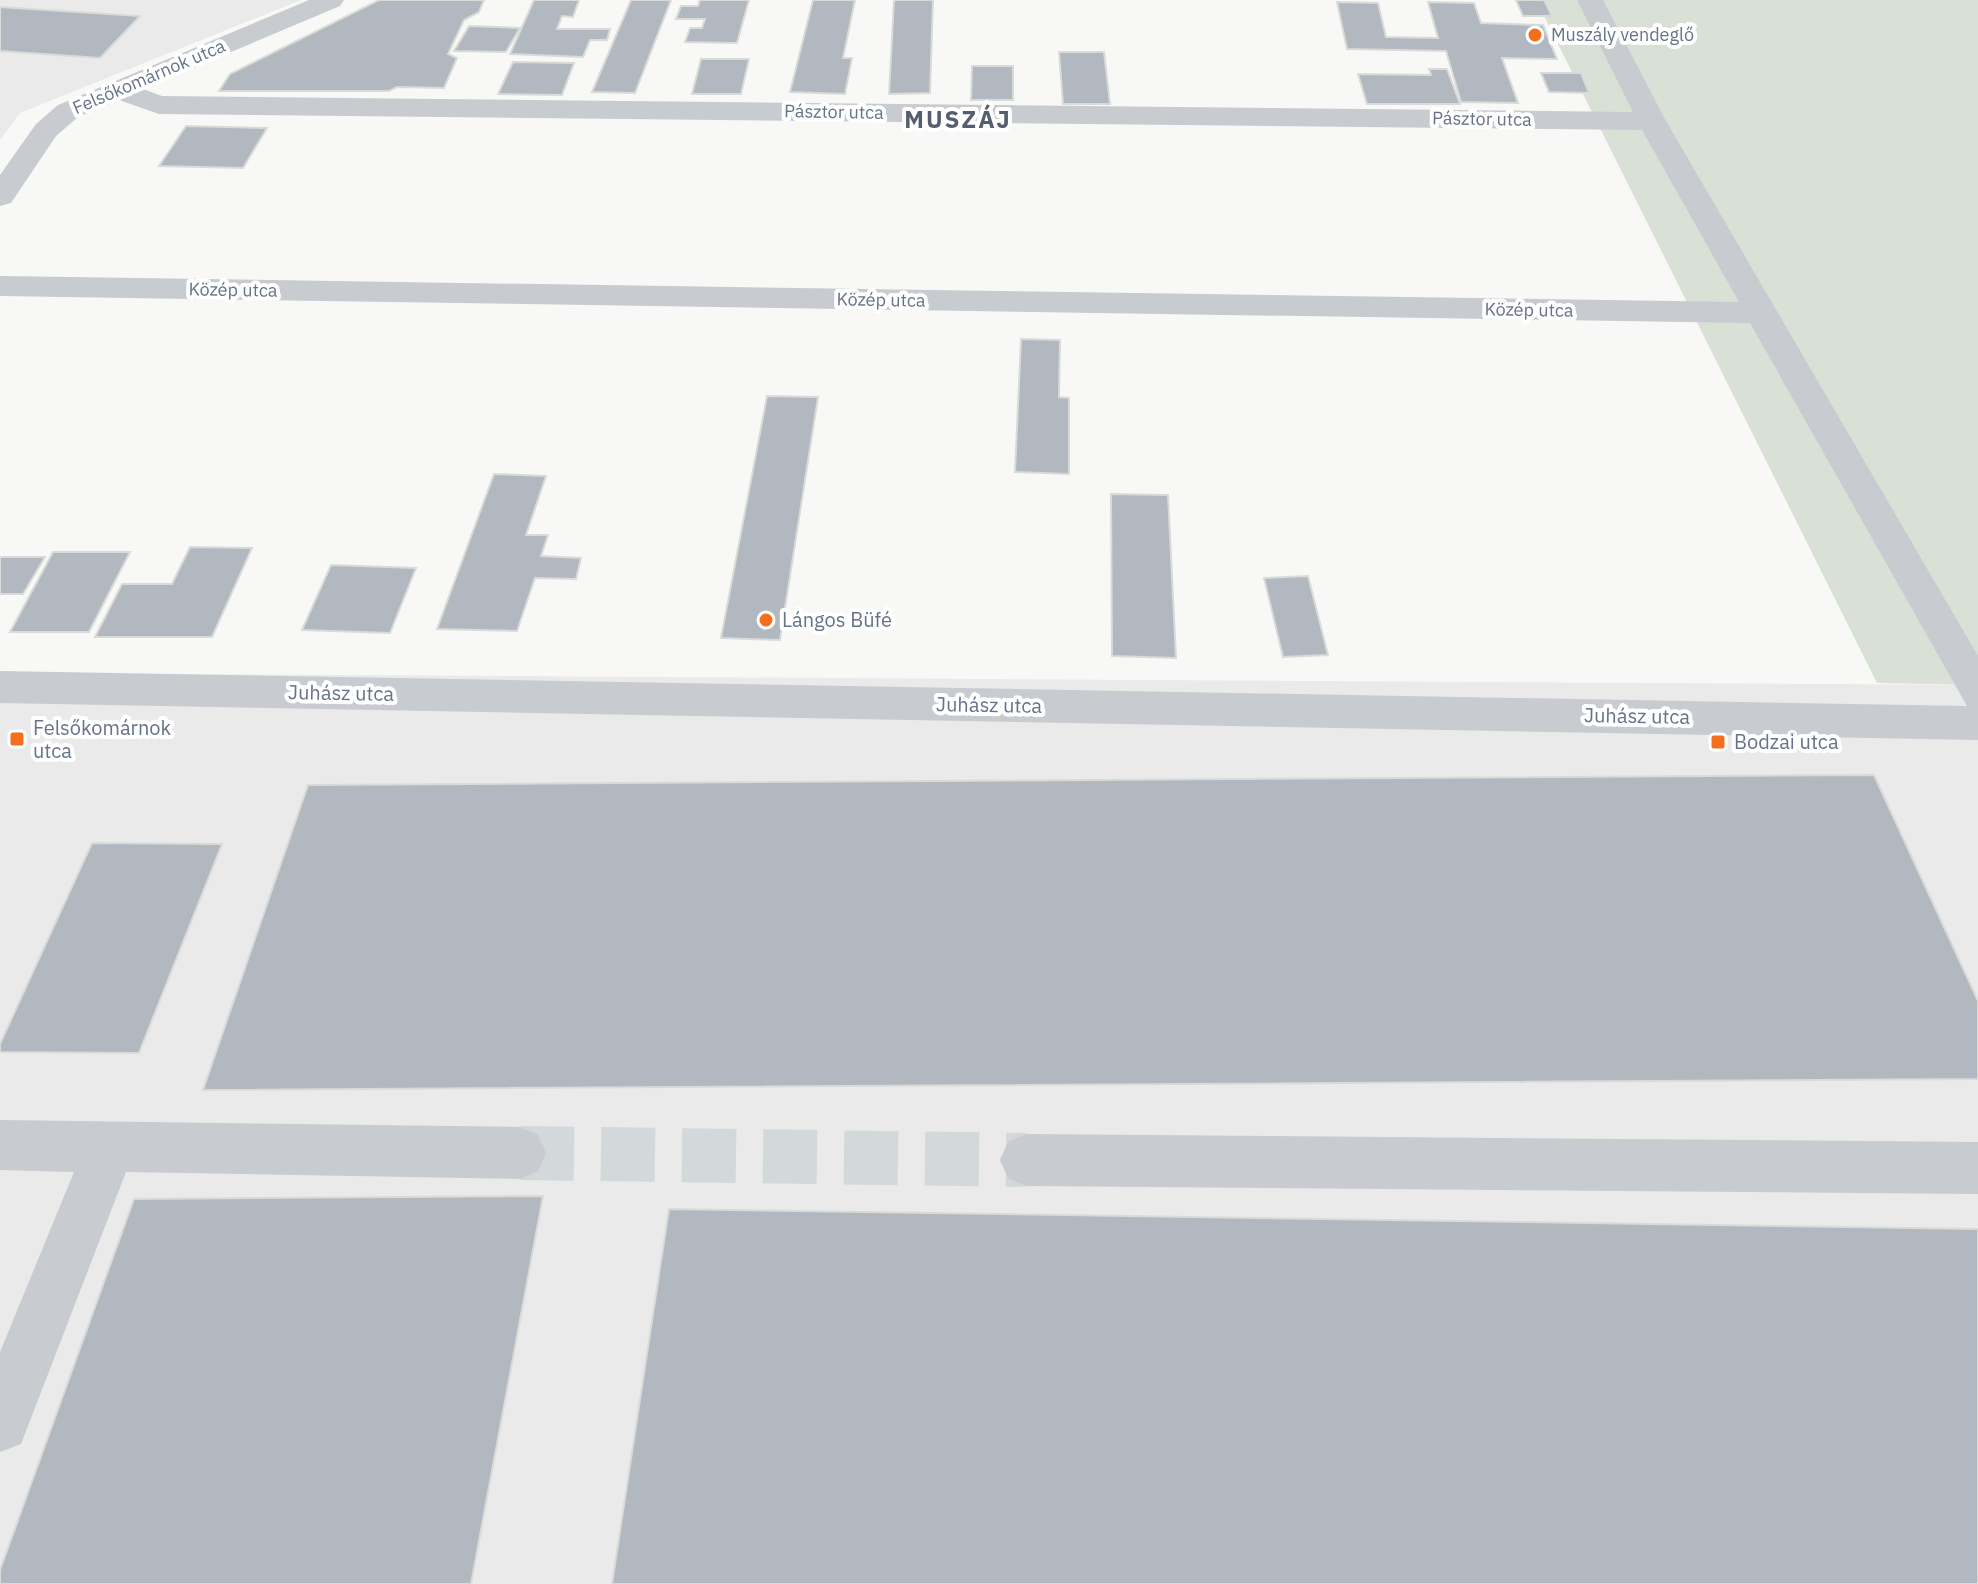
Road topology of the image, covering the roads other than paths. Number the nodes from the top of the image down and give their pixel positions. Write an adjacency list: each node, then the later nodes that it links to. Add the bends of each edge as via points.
1 (331, 0): 3 (street, Felsőkomárnok utca)
2 (1590, 0): 4 (street)
3 (116, 89): 4 (street, Pásztor utca, via 159,105); 5 (street, Felsőkomárnok utca, via 68,111 46,130)
4 (1652, 121): 7 (street)
5 (0, 197)
6 (0, 286): 7 (street, Közép utca)
7 (1762, 313): 9 (street)
8 (0, 687): 10 (street, Juhász utca)
9 (1978, 693)
10 (1978, 723)
11 (0, 1145): 12 (street)
12 (110, 1146): 13 (street); 16 (street)
13 (520, 1153)
14 (1026, 1160): 15 (street)
15 (1978, 1168)
16 (0, 1423)

